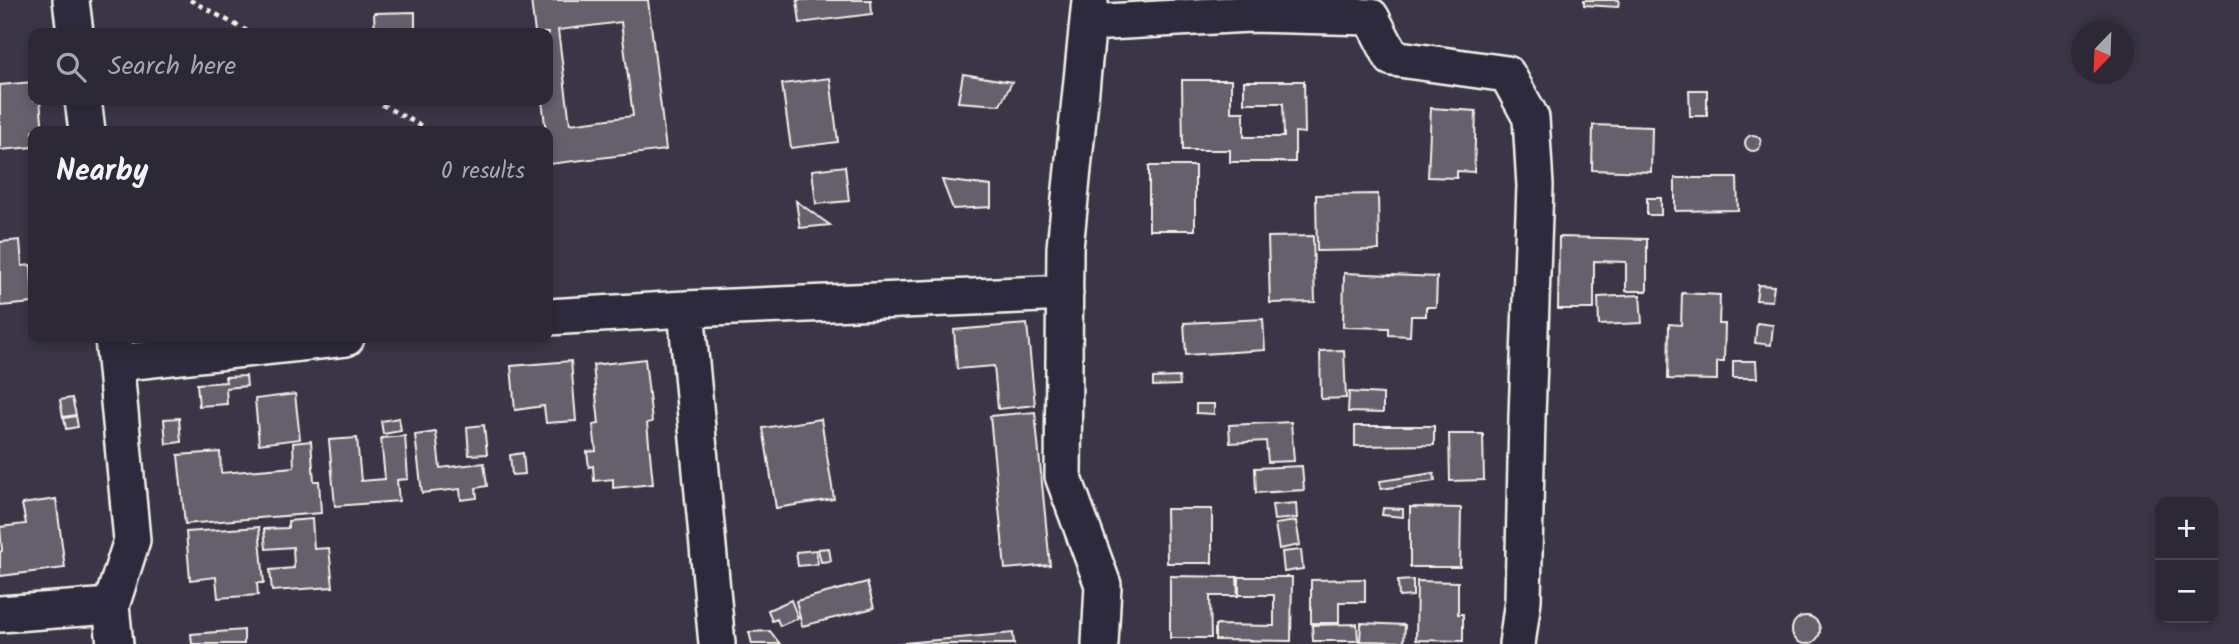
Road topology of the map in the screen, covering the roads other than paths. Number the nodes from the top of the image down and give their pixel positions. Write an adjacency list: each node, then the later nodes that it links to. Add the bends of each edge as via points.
1 (71, 0): 3 (street)
2 (1089, 12): 6 (street, via 1065,248); 16 (street, via 1371,17 1392,58 1507,74 1531,118 1535,186 1523,600)
3 (74, 28)
4 (84, 105): 5 (street)
5 (86, 126)
6 (1065, 293): 7 (street); 15 (street, via 1063,476 1103,585)
7 (686, 309): 8 (street); 14 (street)
8 (553, 317)
9 (257, 343): 10 (street)
10 (114, 351): 11 (street, via 132,540)
11 (111, 606): 12 (street); 13 (street)
12 (0, 614)
13 (115, 644)
14 (717, 644)
15 (1100, 644)
16 (1517, 644)

